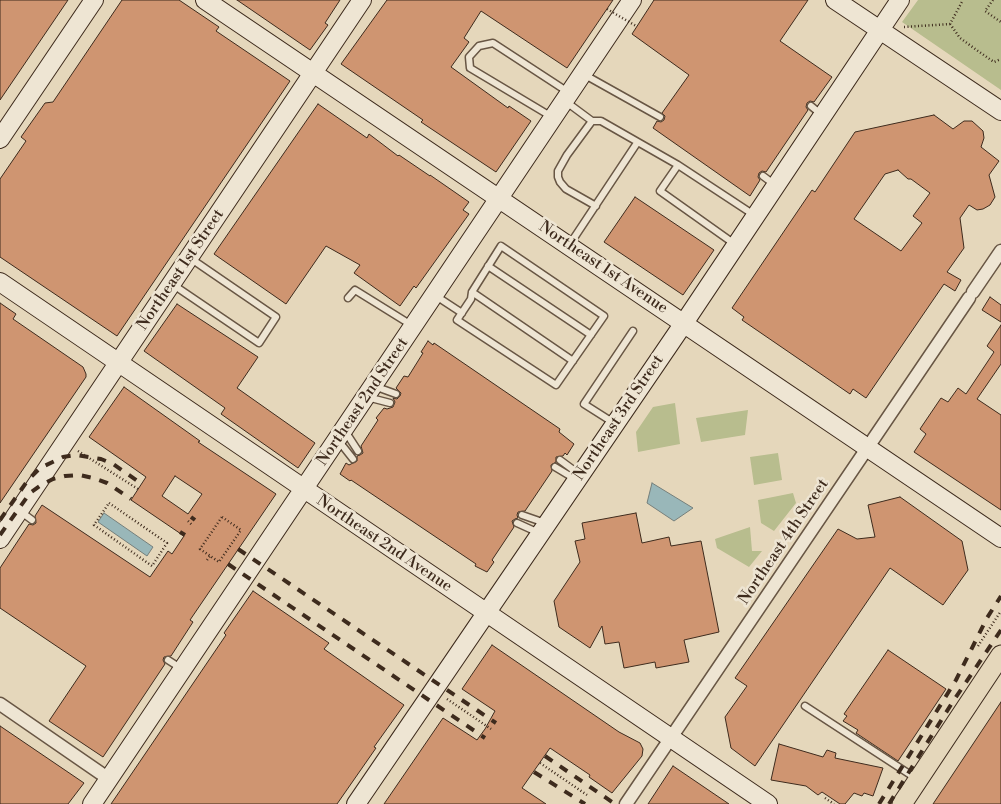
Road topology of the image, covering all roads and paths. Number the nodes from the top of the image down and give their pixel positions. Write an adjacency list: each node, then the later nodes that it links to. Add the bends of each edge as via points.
1 (94, 0): 23 (main road)
2 (205, 0): 16 (main road, Northeast 1st Avenue)
3 (362, 0): 16 (main road, Northeast 1st Street)
4 (632, 0): 17 (main road, Northeast 2nd Street)
5 (835, 0): 14 (main road)
6 (900, 0): 14 (main road, Northeast 3rd Street)
7 (963, 0): 11 (path)
8 (993, 0): 10 (path, via 985,12)
9 (607, 9): 12 (path, bridge)
10 (1001, 22)
11 (950, 24): 13 (path); 15 (path, via 960,38 994,62)
12 (636, 26)
13 (900, 28)
14 (881, 30): 19 (main road); 28 (main road, Northeast 3rd Street, via 817,111 769,181)
15 (1001, 59)
16 (314, 72): 26 (main road, Northeast 1st Avenue); 32 (main road, Northeast 1st Street)
17 (582, 73): 18 (main road, Northeast 2nd Street); 20 (lane)
18 (566, 97): 21 (main road, Northeast 2nd Street); 21 (lane, via 493,44 479,46 469,58 470,68); 22 (lane)
19 (1001, 111)
20 (660, 117)
21 (552, 118): 26 (main road, Northeast 2nd Street)
22 (592, 121): 24 (lane, via 601,121); 27 (lane, via 567,155 558,177 566,189)
23 (0, 139)
24 (638, 143): 25 (lane); 27 (lane)
25 (678, 165): 28 (lane); 29 (lane, via 660,191)
26 (499, 197): 30 (main road, Northeast 1st Avenue); 37 (main road, Northeast 2nd Street)
27 (596, 206): 30 (lane)
28 (756, 216): 29 (main road, Northeast 3rd Street)
29 (736, 245): 40 (main road, Northeast 3rd Street)
30 (569, 246): 40 (main road, Northeast 1st Avenue)
31 (1001, 250): 51 (street, Northeast 4th Street)
32 (189, 258): 35 (main road, Northeast 1st Street); 35 (lane, via 276,317 259,342)
33 (488, 266): 36 (lane); 43 (lane); 43 (lane, via 501,246 604,316)
34 (0, 282): 45 (main road, Northeast 2nd Avenue)
35 (172, 284): 45 (main road, Northeast 1st Street)
36 (472, 292): 39 (lane); 44 (lane)
37 (434, 294): 39 (lane); 41 (main road, Northeast 2nd Street)
38 (348, 298): 41 (lane, via 355,290)
39 (462, 313): 44 (lane, via 457,320 556,384)
40 (684, 323): 49 (main road, Northeast 3rd Street); 51 (main road, Northeast 1st Avenue)
41 (413, 326): 46 (main road, Northeast 2nd Street)
42 (633, 331): 49 (lane, via 584,404)
43 (591, 335): 44 (lane)
44 (573, 360)
45 (118, 363): 59 (main road, Northeast 2nd Avenue); 66 (main road, Northeast 1st Street, via 26,515)
46 (370, 391): 47 (lane); 48 (lane); 50 (main road, Northeast 2nd Street)
47 (396, 394)
48 (390, 404)
49 (615, 424): 57 (main road, Northeast 3rd Street)
50 (341, 435): 53 (lane); 54 (lane); 59 (main road, Northeast 2nd Street)
51 (868, 448): 65 (main road, Northeast 1st Avenue); 80 (street, Northeast 4th Street)
52 (76, 450): 58 (path)
53 (358, 451)
54 (353, 459)
55 (560, 460): 57 (lane)
56 (555, 467): 57 (lane)
57 (579, 478): 64 (main road, Northeast 3rd Street)
58 (138, 489)
59 (304, 490): 71 (main road, Northeast 2nd Avenue); 75 (main road, Northeast 2nd Street)
60 (522, 515): 64 (lane)
61 (188, 522): 63 (path)
62 (517, 523): 64 (lane)
63 (192, 525)
64 (544, 529): 71 (main road, Northeast 3rd Street)
65 (1001, 538)
66 (0, 539)
67 (167, 543): 67 (path, via 152,566 94,525 109,503)
68 (210, 556): 68 (path, via 219,562 241,530 222,517 200,549); 69 (path)
69 (207, 560)
70 (1001, 611): 72 (path)
71 (486, 613): 80 (main road, Northeast 2nd Avenue); 87 (main road, Northeast 3rd Street)
72 (978, 646)
73 (1001, 655): 83 (main road)
74 (168, 660): 75 (lane)
75 (183, 670): 82 (main road, Northeast 2nd Street)
76 (446, 698): 79 (path)
77 (0, 704): 82 (street)
78 (805, 706): 83 (lane)
79 (491, 729)
80 (671, 737): 88 (street, Northeast 4th Street); 89 (main road, Northeast 2nd Avenue)
81 (540, 763): 84 (path)
82 (109, 778): 86 (main road, Northeast 2nd Street)
83 (918, 780): 91 (main road)
84 (586, 795)
85 (825, 798): 90 (path)
86 (92, 804)
87 (356, 804)
88 (626, 804)
89 (768, 804)
90 (834, 804)
91 (902, 804)

